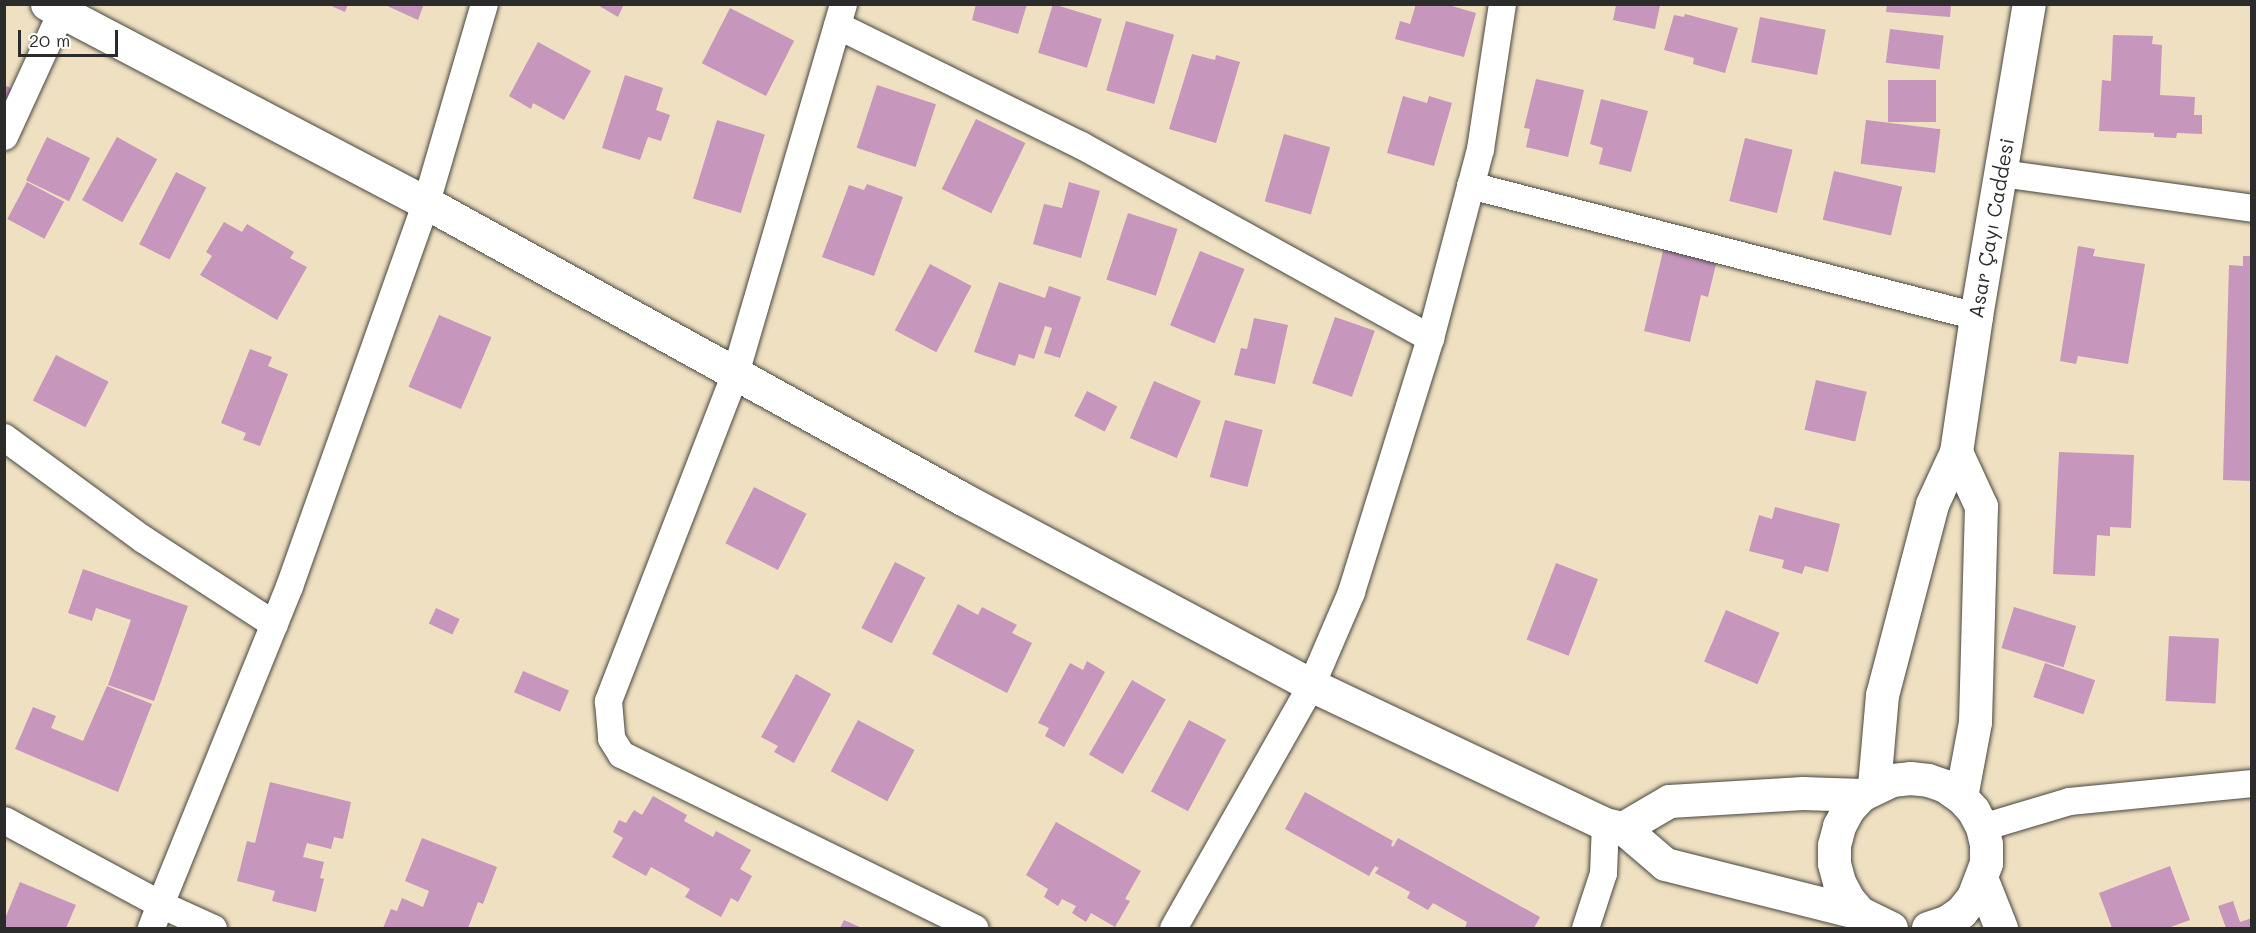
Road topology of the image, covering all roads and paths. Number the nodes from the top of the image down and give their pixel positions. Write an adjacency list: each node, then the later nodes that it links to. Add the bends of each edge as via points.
1 (484, 4): 9 (street)
2 (1502, 4): 8 (street)
3 (2030, 4): 7 (street, Asar Çayı Caddesi)
4 (54, 8): 6 (street); 9 (street)
5 (840, 15): 12 (street); 13 (street)
6 (4, 136)
7 (2001, 173): 10 (street); 11 (street, Asar Çayı Caddesi)
8 (1470, 185): 11 (street); 12 (street)
9 (426, 202): 13 (street); 16 (street)
10 (2252, 208)
11 (1976, 316): 15 (street, Asar Çayı Caddesi)
12 (1430, 338): 17 (street, via 1351,592)
13 (735, 373): 17 (street); 28 (street, via 608,701 611,738 621,754)
14 (4, 437): 16 (street, via 143,539)
15 (1956, 452): 19 (street, Asar Çayı Caddesi, via 1932,504 1882,695); 20 (street, via 1982,506 1975,722)
16 (274, 624): 25 (street)
17 (1311, 685): 22 (street); 29 (street)
18 (2252, 783): 23 (street, via 2069,801)
19 (1867, 791): 20 (street, via 1892,780 1928,780); 22 (street, via 1669,801); 26 (street, via 1843,818 1834,845 1834,864 1839,882)
20 (1961, 797): 23 (street)
21 (4, 820): 25 (street)
22 (1614, 826): 26 (street, via 1665,864); 30 (street)
23 (1982, 827): 24 (street, via 1986,863)
24 (1982, 880): 31 (street, via 1961,912); 32 (street)
25 (155, 916): 27 (street)
26 (1875, 923)
27 (213, 928)
28 (975, 928)
29 (1173, 928)
30 (1585, 928)
31 (1928, 928)
32 (2001, 928)

